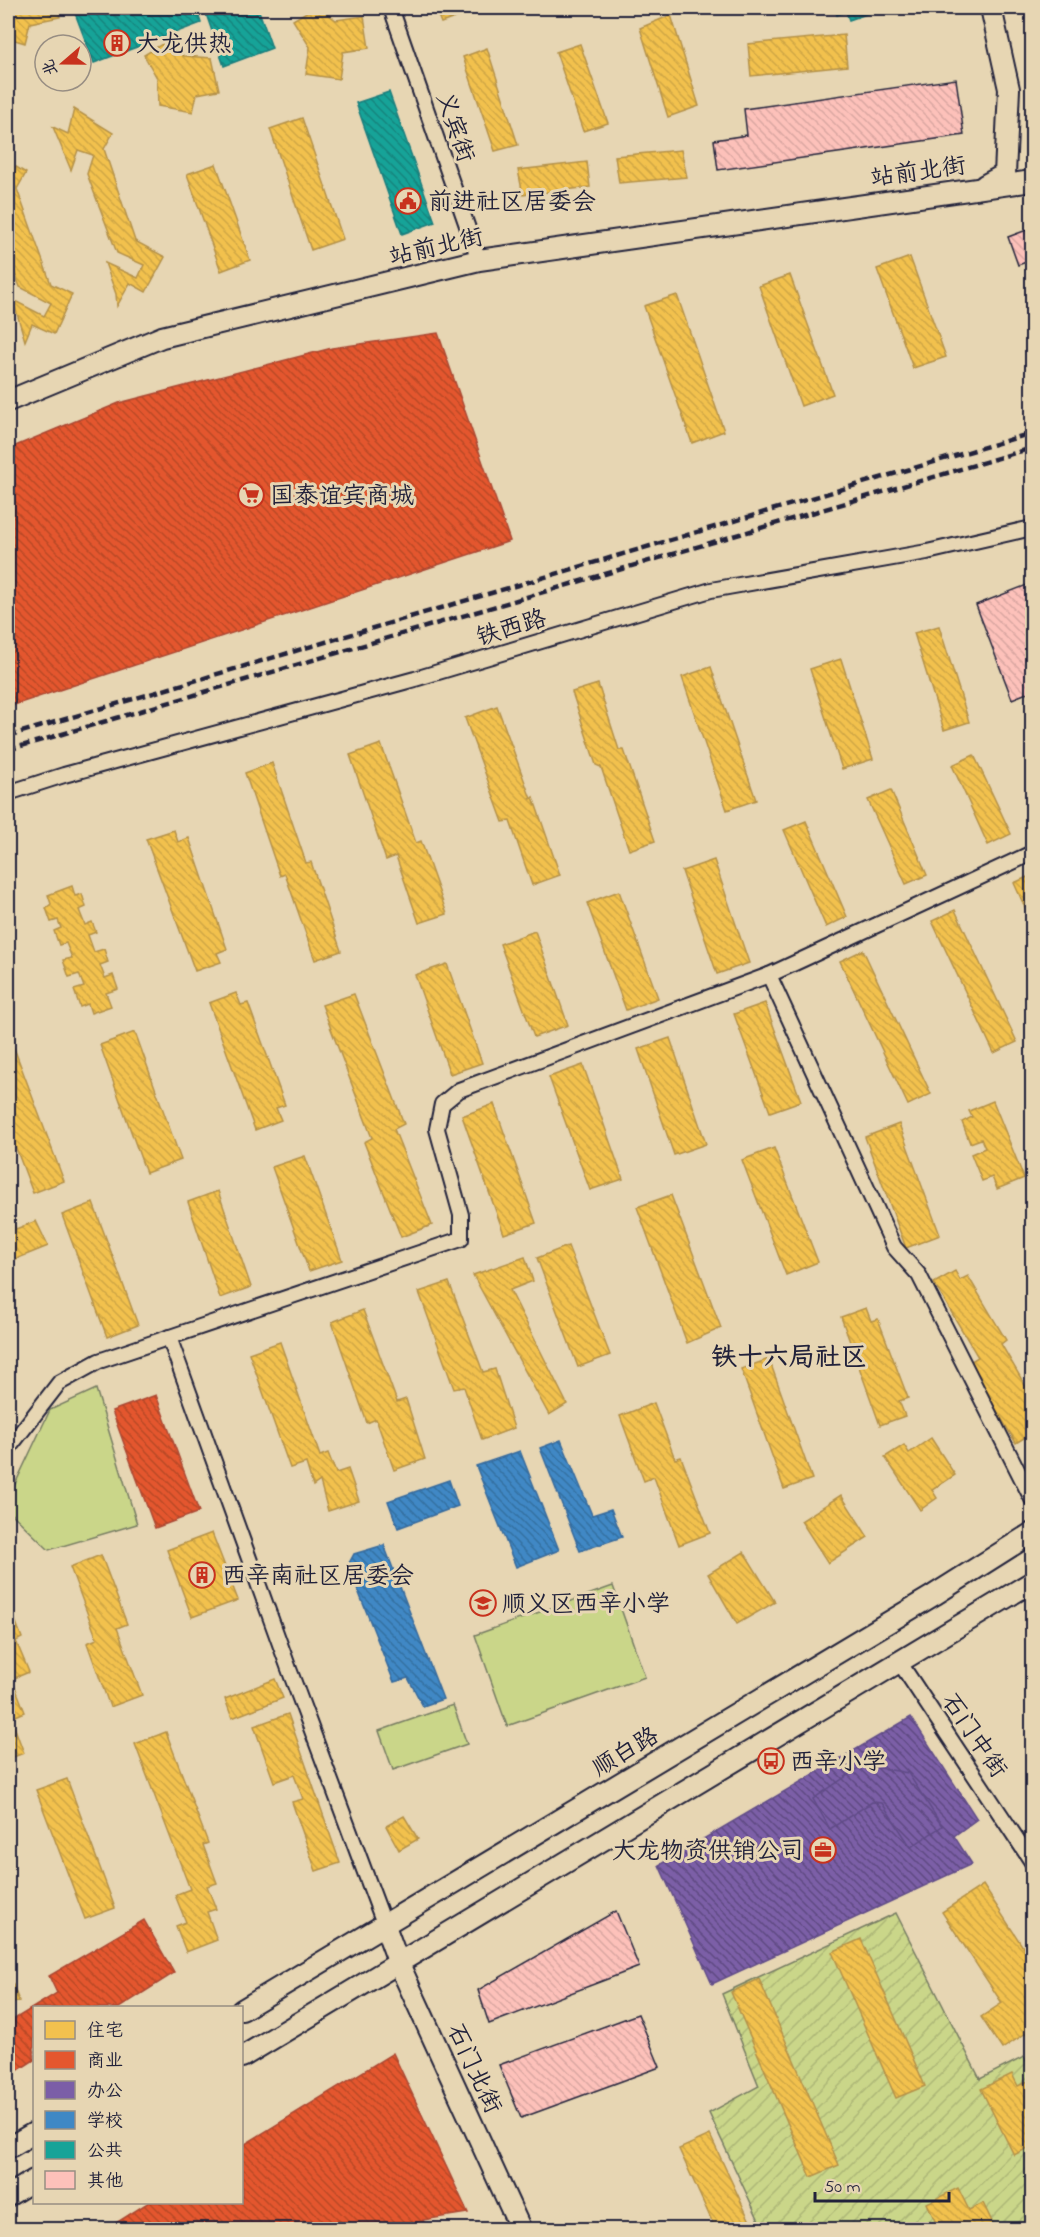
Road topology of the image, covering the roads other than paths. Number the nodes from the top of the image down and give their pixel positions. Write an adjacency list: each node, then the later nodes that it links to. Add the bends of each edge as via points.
1 (391, 8): 5 (street, 义宾街)
2 (991, 8): 4 (main road, via 1009,89 1005,174)
3 (1032, 181): 4 (main road, 站前北街)
4 (979, 188): 5 (main road, 站前北街)
5 (479, 260): 6 (main road, 站前北街, via 162,337)
6 (8, 401)
7 (1032, 528): 8 (street, 铁西路, via 927,552 711,590 415,679)
8 (8, 793)
9 (1032, 853): 10 (street)
10 (769, 975): 11 (street, via 459,1090 442,1104 437,1129 461,1215 461,1239); 13 (street, via 894,1247 919,1275)
11 (169, 1337): 12 (street, via 99,1361 59,1383); 18 (street)
12 (8, 1449)
13 (1032, 1499)
14 (1032, 1533): 18 (main road, 顺白路)
15 (1032, 1582): 16 (main road)
16 (900, 1663): 17 (street, 石门中街); 19 (main road)
17 (1032, 1862)
18 (385, 1926): 19 (main road, 石门北街); 20 (main road, 顺白路)
19 (399, 1964): 21 (main road); 26 (main road, 石门北街)
20 (243, 2009)
21 (243, 2056)
22 (33, 2134): 23 (main road)
23 (8, 2148)
24 (33, 2181): 25 (main road)
25 (8, 2196)
26 (521, 2229)

